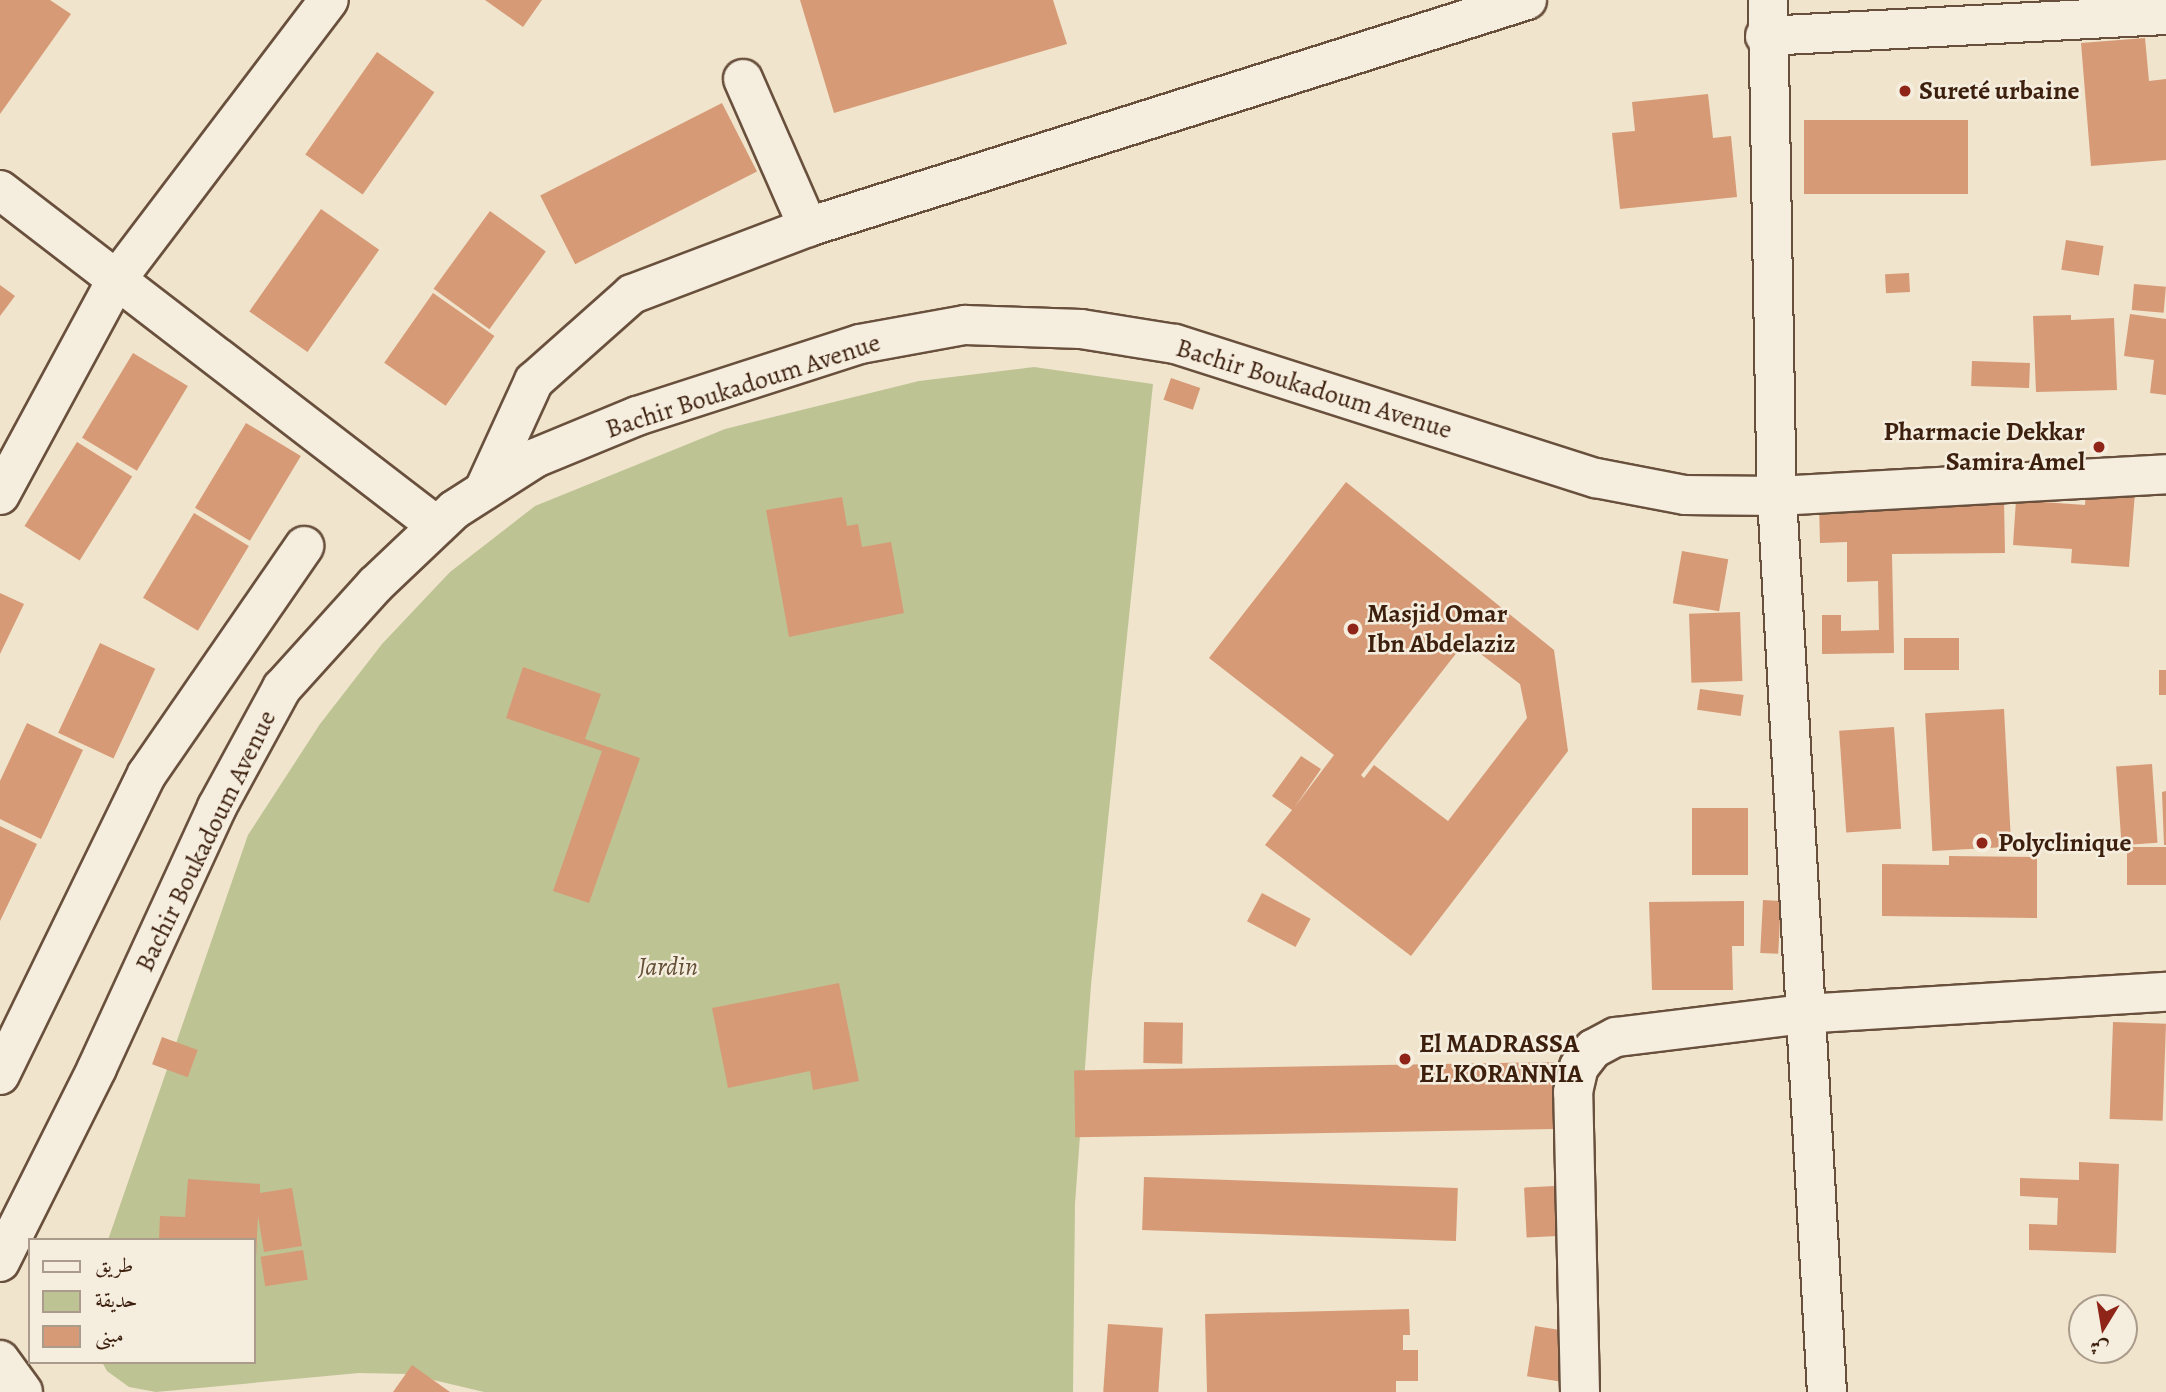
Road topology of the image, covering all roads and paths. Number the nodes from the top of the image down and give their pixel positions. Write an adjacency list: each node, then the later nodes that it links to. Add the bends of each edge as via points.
1 (329, 0): 8 (street)
2 (1527, 0): 7 (street)
3 (2166, 15): 4 (street)
4 (1767, 18): 12 (street)
5 (743, 79): 7 (street)
6 (0, 190): 8 (street)
7 (808, 227): 10 (street, via 632,294 534,381)
8 (117, 279): 11 (street); 13 (street)
9 (2166, 474): 12 (street, Bachir Boukadoum Avenue)
10 (484, 490): 12 (street, Bachir Boukadoum Avenue, via 535,458 637,416 860,344 965,325 1082,329 1175,344 1596,478 1685,495); 13 (street, Bachir Boukadoum Avenue)
11 (0, 495)
12 (1777, 496): 16 (street)
13 (437, 526): 18 (street, Bachir Boukadoum Avenue, via 374,585 282,688 217,807 97,1069)
14 (304, 546): 17 (street, via 147,774)
15 (2166, 992): 16 (street)
16 (1803, 1014): 21 (street, via 1616,1037 1592,1049 1579,1067 1573,1092); 22 (street)
17 (0, 1075)
18 (0, 1262)
19 (0, 1360): 20 (street)
20 (23, 1392)
21 (1580, 1392)
22 (1827, 1392)

